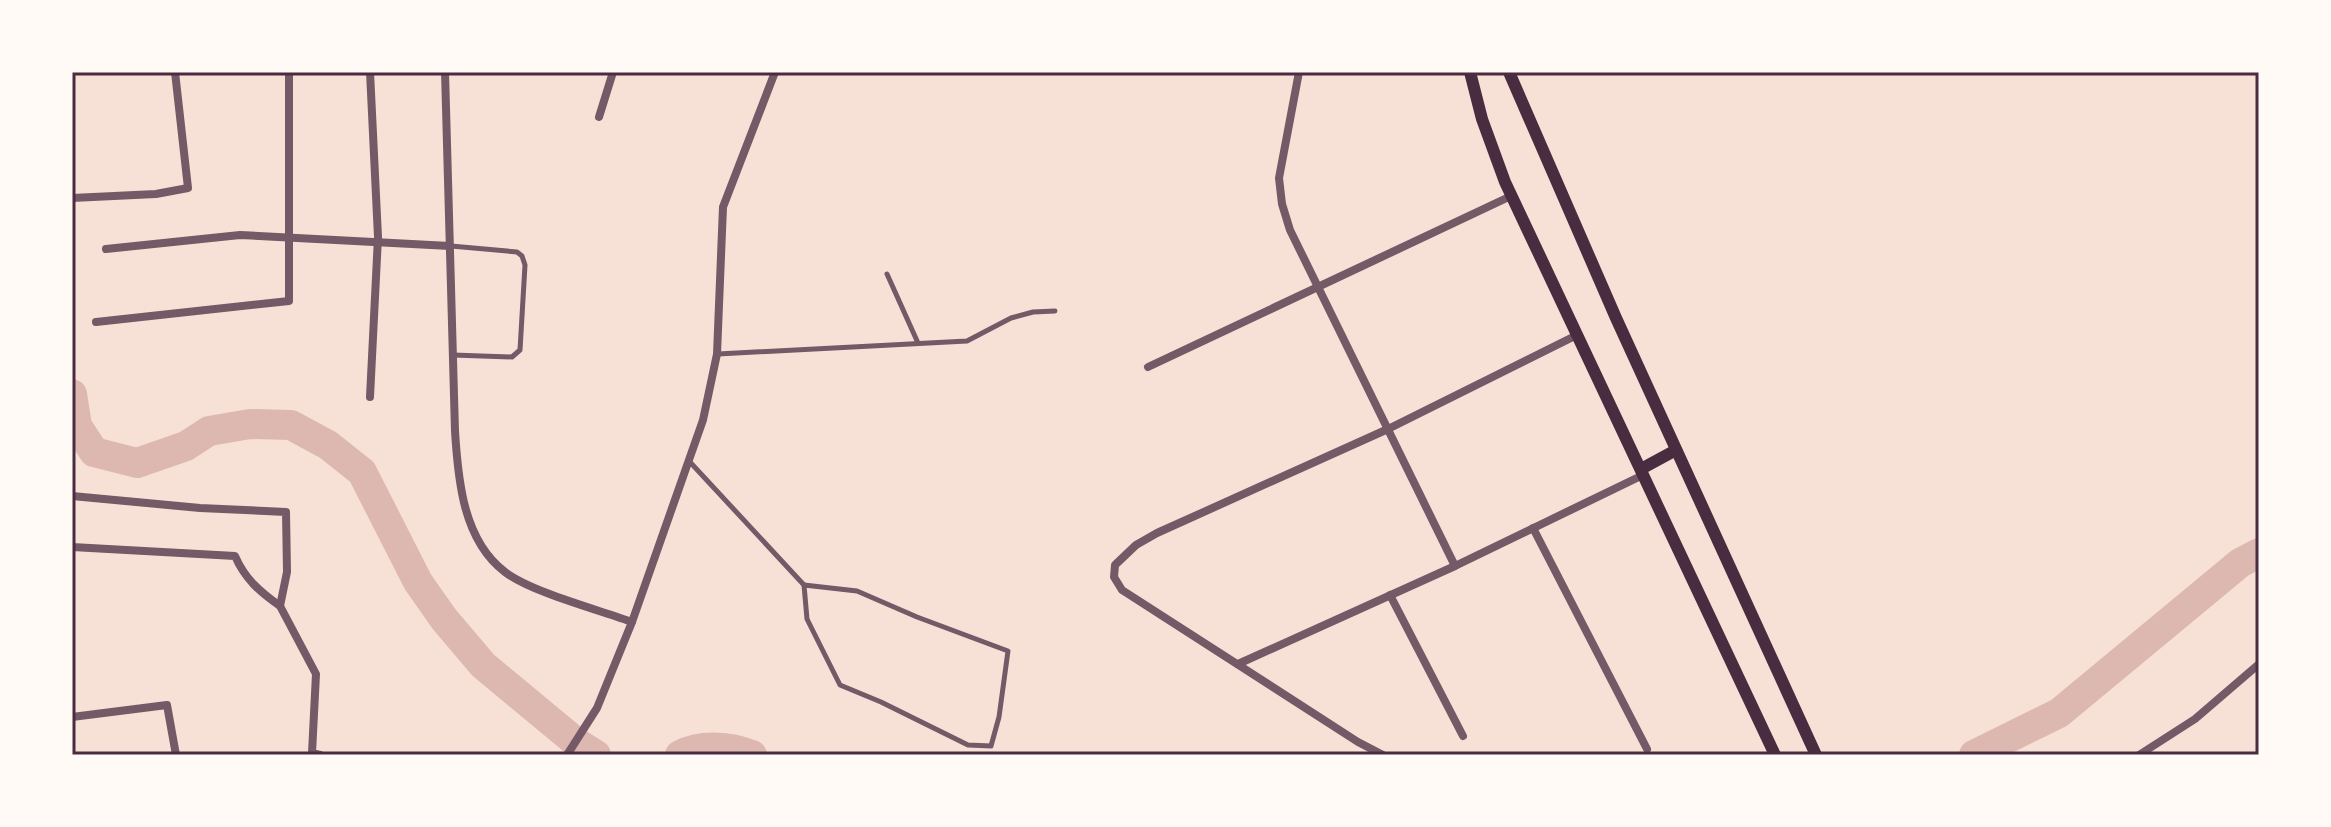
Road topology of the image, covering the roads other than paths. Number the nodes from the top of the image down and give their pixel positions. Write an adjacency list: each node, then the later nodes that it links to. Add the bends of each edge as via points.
1 (175, 72): 12 (street, via 188,188)
2 (289, 72): 13 (street)
3 (370, 72): 14 (street)
4 (445, 72): 15 (street)
5 (613, 72): 10 (street)
6 (775, 72): 23 (street, via 723,207)
7 (1299, 72): 18 (street, via 1279,178 1290,230)
8 (1470, 72): 11 (main road)
9 (1509, 72): 28 (main road)
10 (599, 117)
11 (1511, 196): 18 (street); 21 (main road)
12 (72, 198)
13 (289, 237): 14 (street); 16 (street, via 240,235); 20 (street, via 289,301)
14 (378, 242): 15 (street); 26 (street)
15 (450, 246): 24 (street); 24 (lane, via 517,252 525,265 518,354)
16 (106, 249)
17 (887, 274): 22 (lane)
18 (1318, 287): 25 (street); 27 (street)
19 (1055, 311): 22 (lane, via 1011,318 967,341)
20 (96, 322)
21 (1577, 335): 27 (street); 30 (main road)
22 (918, 343): 23 (lane)
23 (717, 354): 29 (street)
24 (453, 355): 38 (street, via 459,483 484,550 506,573)
25 (1148, 367)
26 (370, 397)
27 (1388, 429): 34 (street); 39 (street, via 1157,533 1115,565 1114,577 1122,590)
28 (1676, 450): 30 (main road); 49 (main road)
29 (689, 460): 35 (lane); 38 (street)
30 (1642, 472): 32 (street); 48 (main road)
31 (72, 496): 37 (street, via 286,512 287,572)
32 (1533, 528): 34 (street); 43 (street)
33 (72, 547): 37 (street, via 235,556 257,590)
34 (1455, 566): 36 (street)
35 (804, 585): 35 (lane, via 807,619 840,685 968,745 991,746 1008,651 857,591)
36 (1390, 595): 39 (street); 42 (street)
37 (280, 606): 44 (street, via 316,674)
38 (632, 622): 46 (street, via 597,708)
39 (1238, 664): 47 (street)
40 (2259, 664): 50 (street, via 2195,719)
41 (72, 717): 45 (street, via 167,705)
42 (1463, 736)
43 (1647, 749)
44 (315, 754)
45 (176, 755)
46 (567, 755)
47 (1383, 755)
48 (1775, 755)
49 (1816, 755)
50 (2139, 755)

